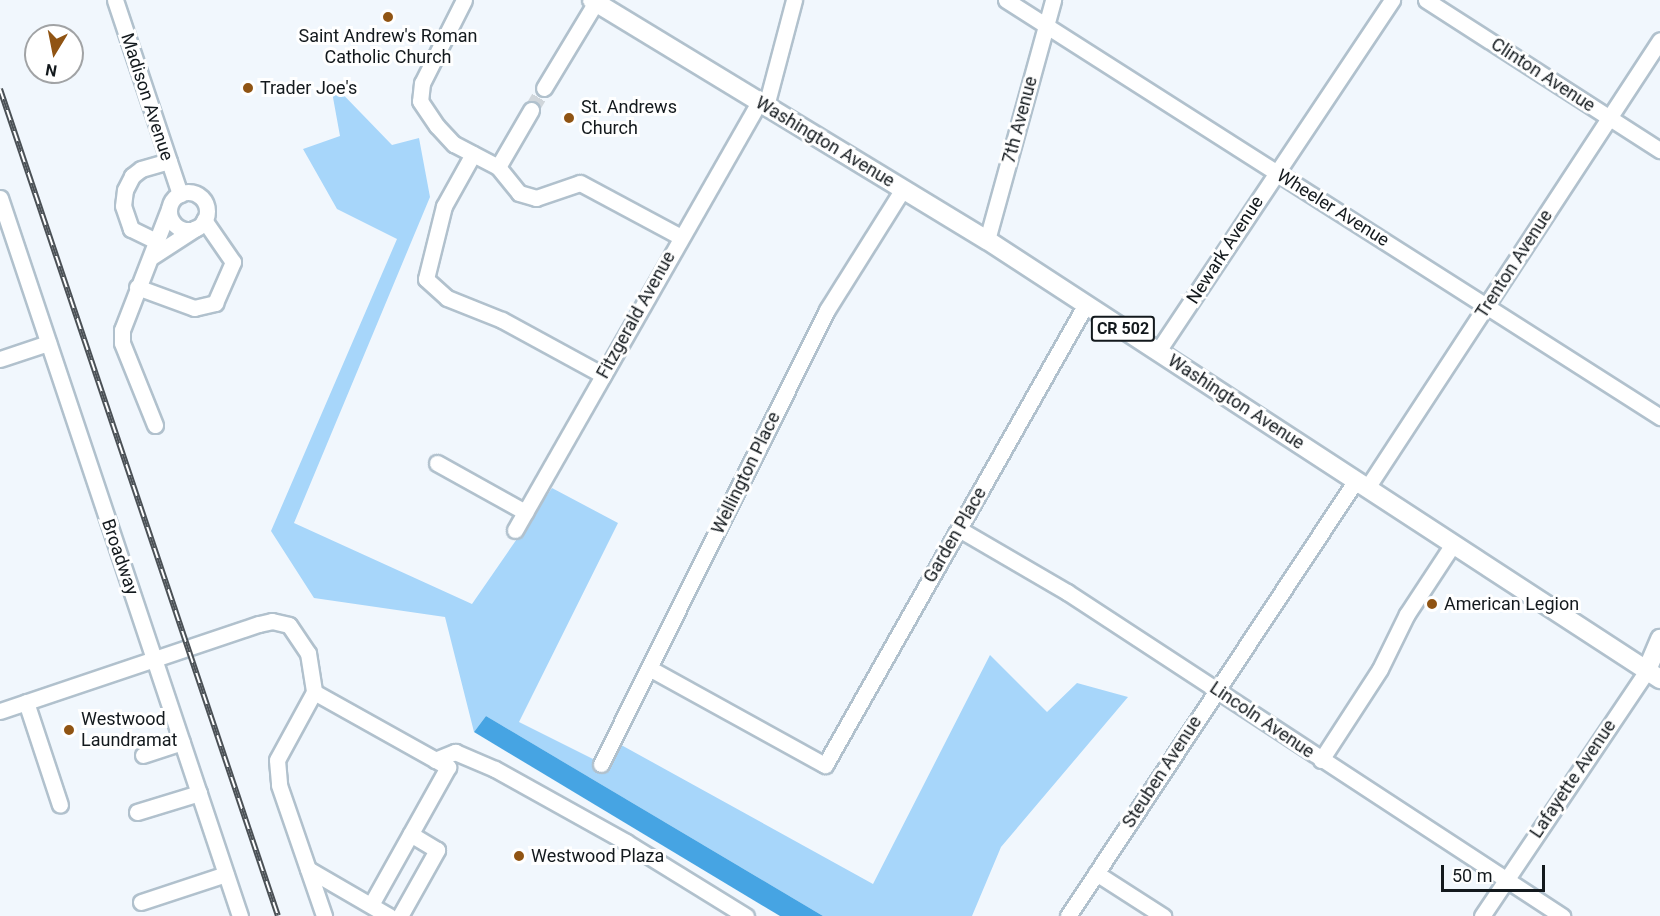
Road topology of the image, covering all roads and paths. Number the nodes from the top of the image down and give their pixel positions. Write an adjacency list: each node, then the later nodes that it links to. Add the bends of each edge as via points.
1 (115, 0): 17 (street, Madison Avenue)
2 (464, 0): 16 (street, via 423,84 420,101 454,144)
3 (794, 0): 12 (street, Fitzgerald Avenue)
4 (1006, 0): 9 (street, Wheeler Avenue)
5 (1053, 0): 9 (street, 7th Avenue)
6 (1392, 0): 19 (street, Newark Avenue)
7 (1426, 0): 14 (street, Clinton Avenue)
8 (595, 1): 11 (street); 12 (main road, Washington Avenue / CR 502)
9 (1046, 26): 19 (street, Wheeler Avenue); 26 (street, 7th Avenue)
10 (1660, 40): 14 (street, Trenton Avenue)
11 (544, 88)
12 (762, 104): 20 (main road, Washington Avenue / CR 502); 25 (street, Fitzgerald Avenue)
13 (531, 110): 18 (street)
14 (1609, 117): 15 (street, Clinton Avenue); 30 (street, Trenton Avenue)
15 (1660, 150)
16 (473, 154): 18 (street); 34 (street, via 444,206 426,279 447,298 502,320)
17 (169, 161): 21 (street, Madison Avenue); 27 (street, via 141,169 124,190 123,206 131,229)
18 (498, 167): 25 (street, via 519,193 536,198 580,183)
19 (1276, 172): 30 (street, Wheeler Avenue); 32 (street, Newark Avenue)
20 (903, 189): 26 (main road, Washington Avenue / CR 502); 45 (street, Wellington Place, via 827,310)
21 (180, 194): 23 (street); 24 (street, via 192,192 202,198 207,209)
22 (0, 198): 31 (street, Broadway)
23 (170, 209): 24 (street, via 172,220 180,228); 27 (street)
24 (200, 224): 27 (street); 28 (street, via 233,262 215,303 194,308)
25 (679, 237): 34 (street, Fitzgerald Avenue)
26 (987, 240): 29 (main road, Washington Avenue / CR 502)
27 (154, 248): 28 (street)
28 (137, 287): 36 (street, via 122,330 122,343)
29 (1086, 304): 32 (main road, Washington Avenue / CR 502); 40 (street, Garden Place)
30 (1486, 306): 35 (street, Wheeler Avenue); 38 (street, Trenton Avenue)
31 (48, 343): 33 (street); 44 (street, Broadway)
32 (1158, 351): 38 (main road, Washington Avenue / CR 502)
33 (0, 359)
34 (603, 375): 39 (street, Fitzgerald Avenue)
35 (1660, 417)
36 (155, 425)
37 (437, 463): 39 (street)
38 (1362, 484): 42 (main road, Washington Avenue / CR 502); 47 (street, Steuben Avenue)
39 (525, 512): 41 (street, Fitzgerald Avenue)
40 (959, 529): 45 (street, Garden Place, via 825,765); 47 (street, Lincoln Avenue, via 1067,592)
41 (515, 530)
42 (1453, 544): 46 (main road, Washington Avenue / CR 502); 54 (street)
43 (1660, 639): 46 (main road, Lafayette Avenue)
44 (154, 660): 48 (street, via 259,624 281,622 296,631 308,653); 49 (street); 51 (street, Broadway)
45 (649, 668): 55 (street, Wellington Place)
46 (1653, 675): 63 (street, Lafayette Avenue)
47 (1216, 689): 54 (street, Lincoln Avenue); 61 (street, Steuben Avenue)
48 (314, 692): 53 (street); 60 (street, via 277,760 279,785)
49 (26, 702): 50 (street); 57 (street)
50 (0, 711)
51 (182, 742): 52 (street); 56 (street, Broadway)
52 (143, 755)
53 (435, 760): 59 (street, via 448,767); 70 (street, via 455,752 495,769 626,842)
54 (1321, 760): 63 (street, Lincoln Avenue)
55 (601, 764)
56 (199, 793): 58 (street); 62 (street, Broadway)
57 (60, 805)
58 (137, 812)
59 (410, 834): 65 (street); 69 (street, via 437,850)
60 (308, 869): 65 (street); 67 (street)
61 (1096, 873): 71 (street, Steuben Avenue); 72 (street)
62 (226, 874): 64 (street); 66 (street, Broadway)
63 (1505, 880): 73 (street, Lafayette Avenue); 74 (street, Lincoln Avenue)
64 (141, 902)
65 (371, 905): 68 (street)
66 (240, 916)
67 (324, 916)
68 (389, 916)
69 (400, 916)
70 (746, 916)
71 (1068, 916)
72 (1163, 916)
73 (1482, 916)
74 (1562, 916)

